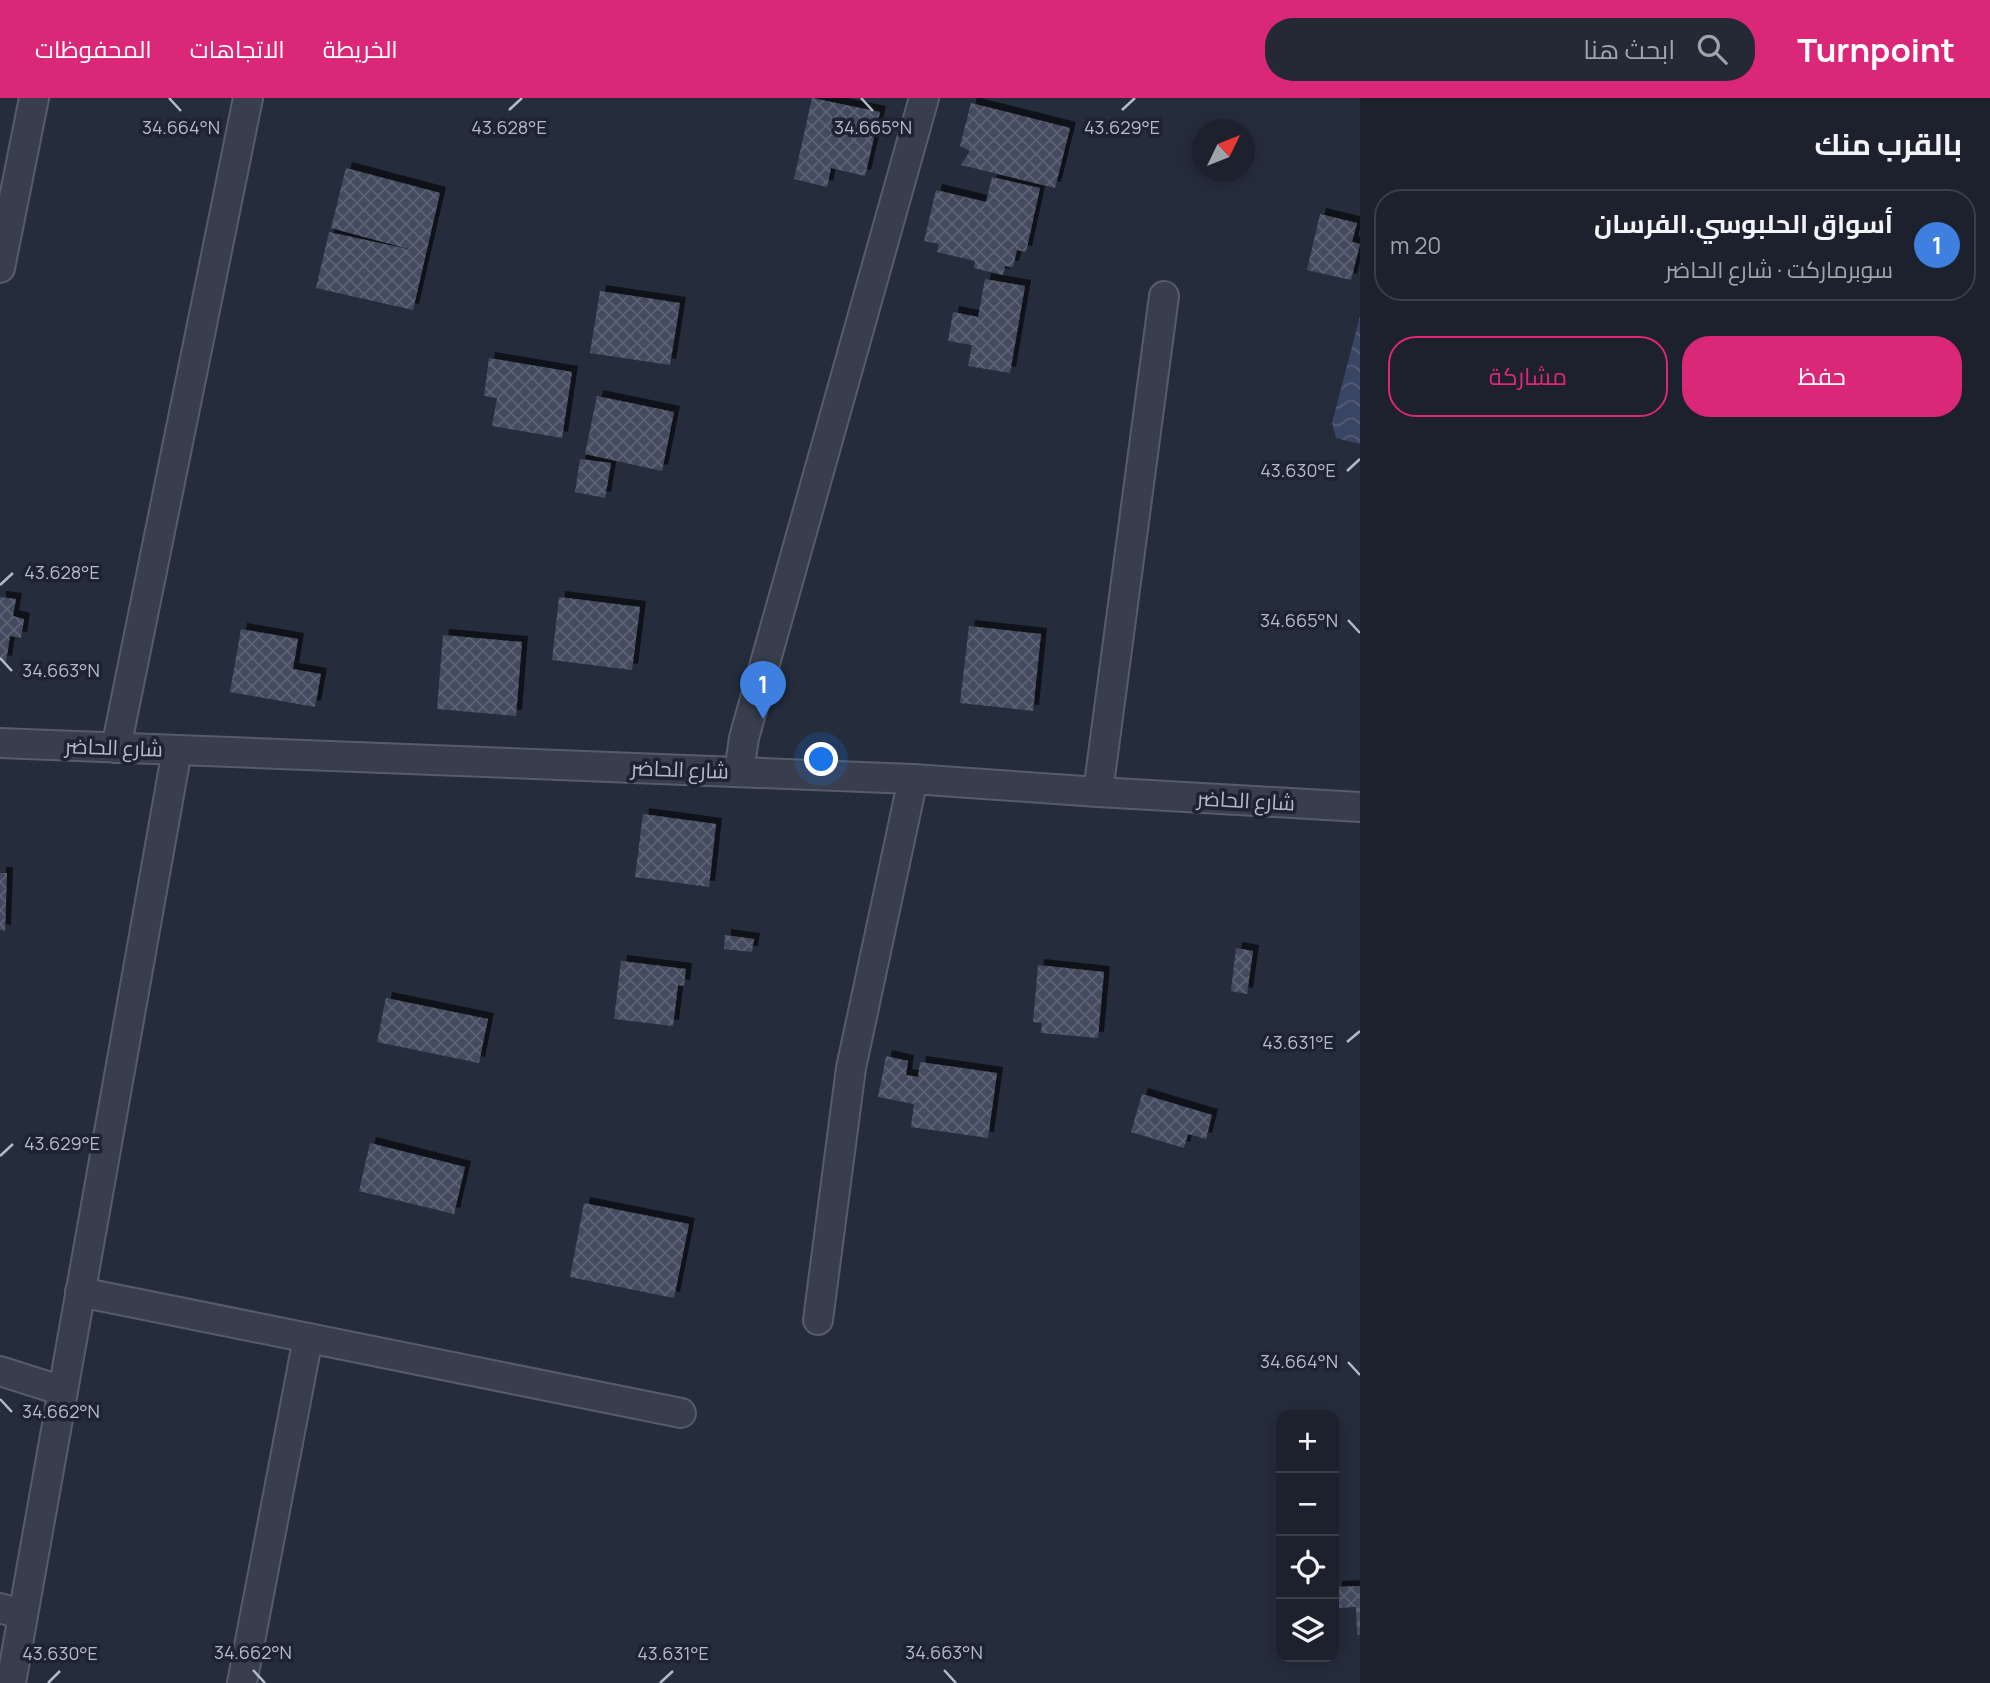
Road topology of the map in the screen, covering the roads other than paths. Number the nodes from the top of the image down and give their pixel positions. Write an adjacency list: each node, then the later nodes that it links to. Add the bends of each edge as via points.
1 (34, 98): 4 (street)
2 (248, 98): 7 (street)
3 (924, 98): 9 (street)
4 (0, 268)
5 (1164, 296): 11 (street)
6 (0, 743): 7 (street, شارع الحاضر)
7 (116, 748): 8 (street, شارع الحاضر)
8 (177, 750): 9 (street, شارع الحاضر); 13 (street)
9 (738, 772): 10 (street, شارع الحاضر)
10 (913, 779): 11 (street, شارع الحاضر); 14 (street, via 851,1068)
11 (1098, 792): 12 (street, شارع الحاضر)
12 (1360, 807)
13 (80, 1292): 15 (street); 17 (street)
14 (818, 1320)
15 (308, 1338): 18 (street); 21 (street)
16 (0, 1371): 17 (street)
17 (63, 1391): 19 (street)
18 (681, 1413)
19 (12, 1612): 20 (street)
20 (11, 1683)
21 (242, 1683)

